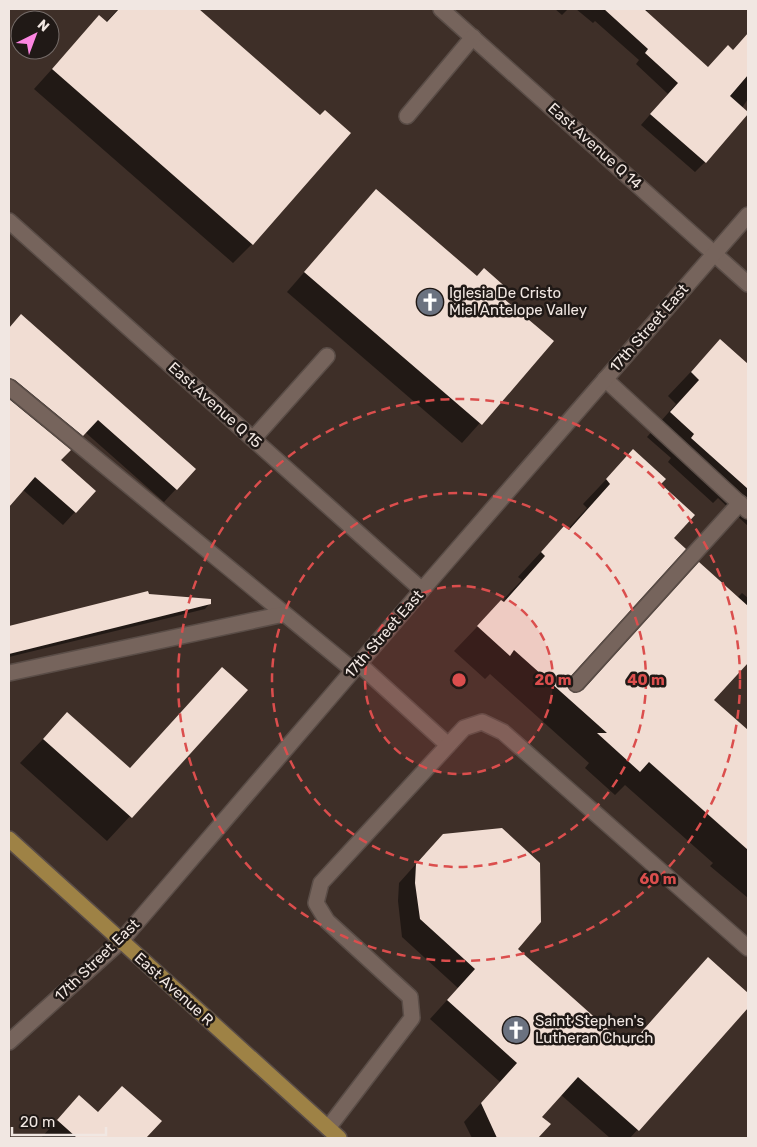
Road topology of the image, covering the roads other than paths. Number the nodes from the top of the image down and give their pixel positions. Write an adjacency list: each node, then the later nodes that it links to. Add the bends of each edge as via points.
1 (441, 9): 2 (street, East Avenue Q 14)
2 (473, 37): 3 (street); 6 (street, East Avenue Q 14)
3 (407, 116)
4 (748, 215): 6 (street, 17th Street East)
5 (9, 220): 11 (street, East Avenue Q 15)
6 (714, 253): 7 (street, East Avenue Q 14); 9 (street, 17th Street East)
7 (748, 284)
8 (327, 356): 11 (street)
9 (605, 379): 12 (street); 13 (street, 17th Street East)
10 (9, 387): 14 (street)
11 (253, 438): 13 (street, East Avenue Q 15)
12 (744, 507): 17 (street)
13 (422, 590): 15 (street, 17th Street East)
14 (284, 614): 15 (street); 16 (street)
15 (356, 667): 18 (street); 20 (street, 17th Street East)
16 (9, 673)
17 (576, 684)
18 (448, 745): 21 (street, via 464,728 482,722 503,732); 23 (street, via 321,883 316,903 327,921 410,998 412,1018)
19 (9, 840): 20 (main road, East Avenue R)
20 (121, 941): 22 (street, 17th Street East); 23 (main road, East Avenue R)
21 (748, 948)
22 (9, 1042)
23 (328, 1128): 24 (main road, East Avenue R)
24 (339, 1138)

